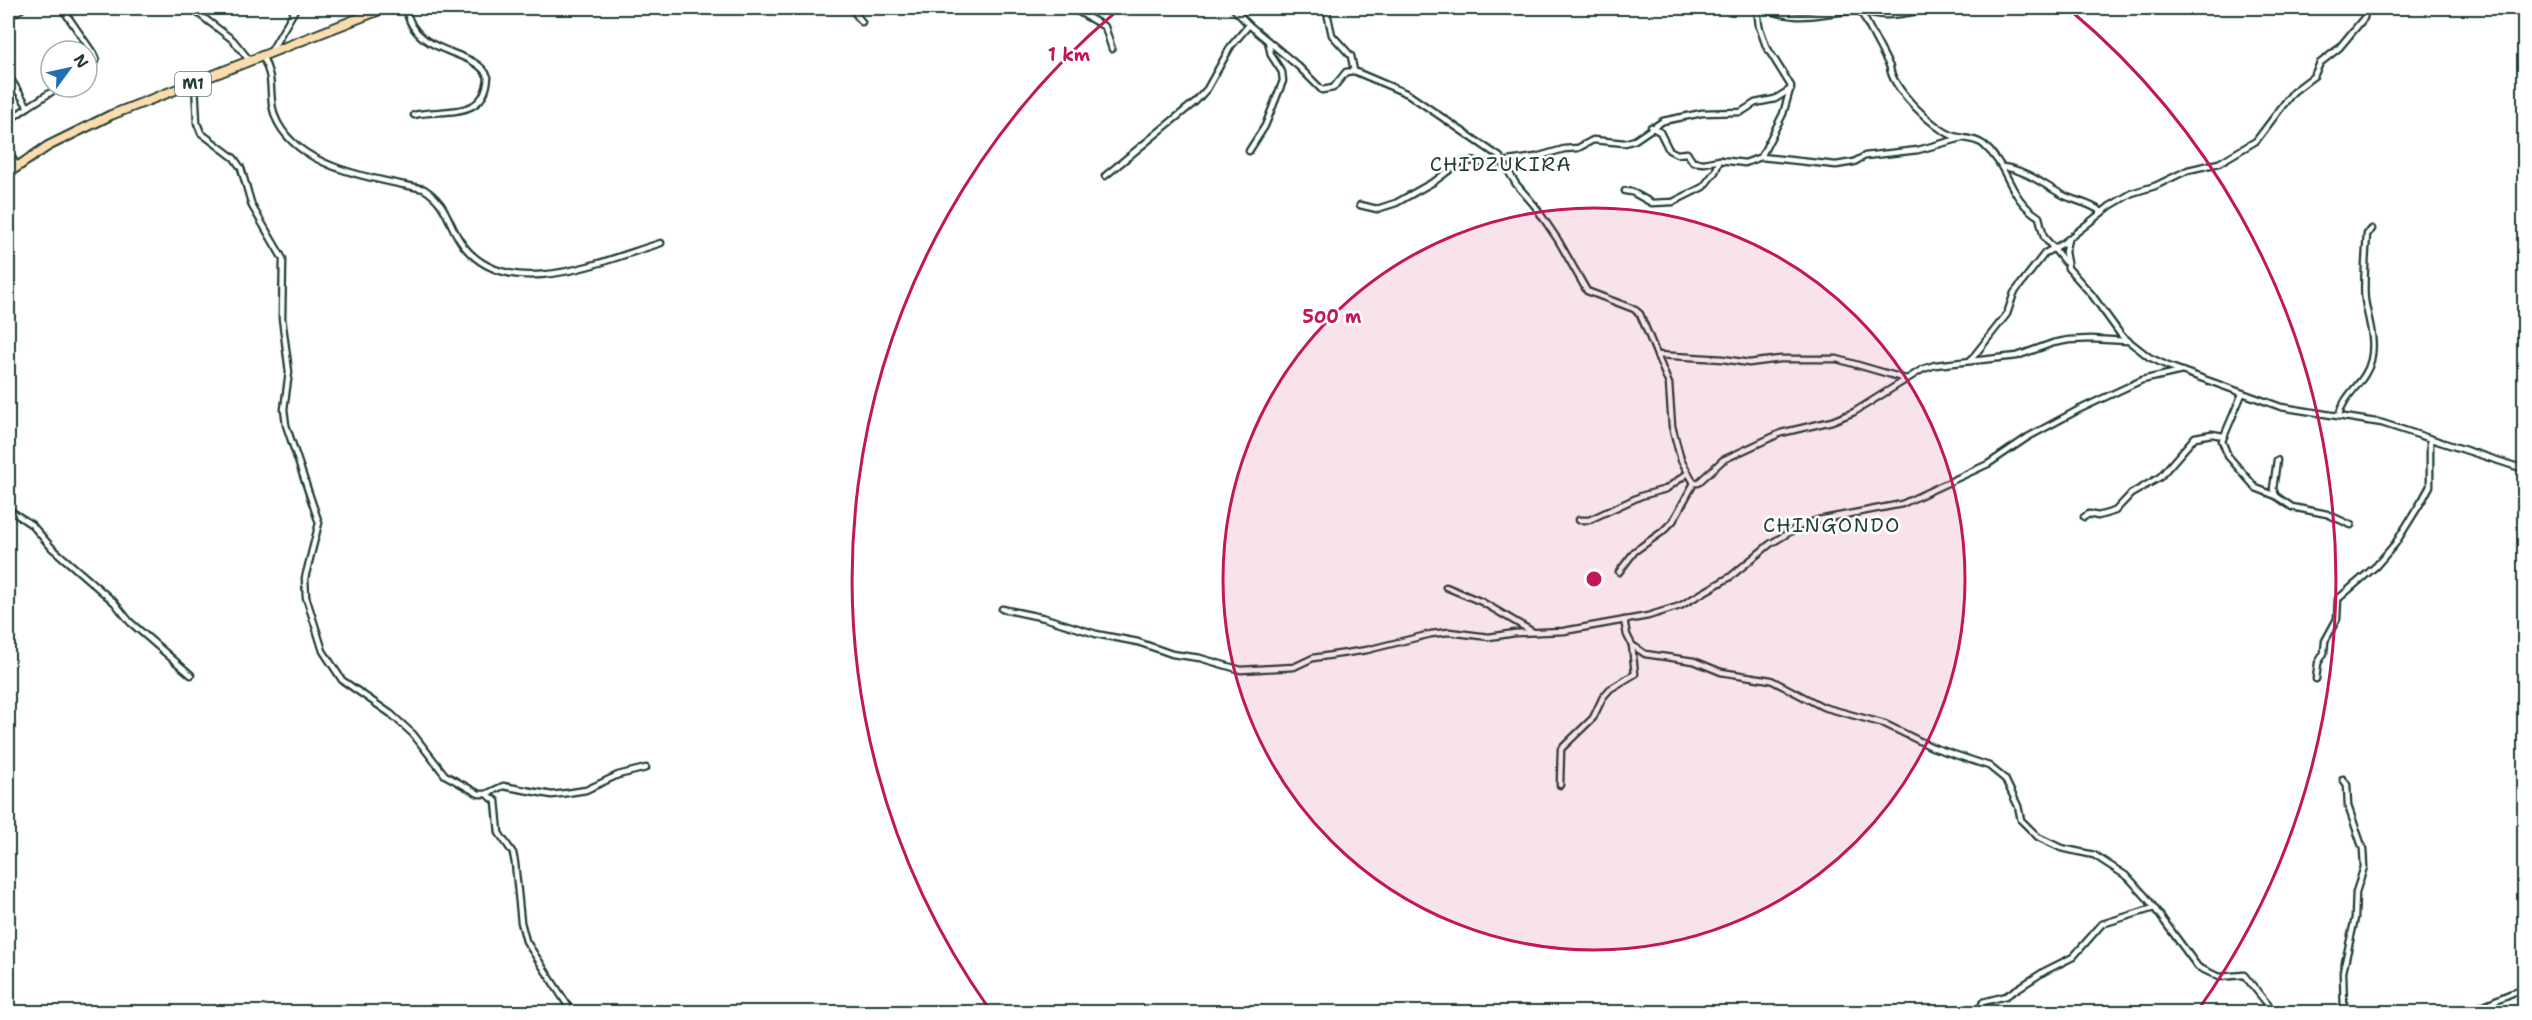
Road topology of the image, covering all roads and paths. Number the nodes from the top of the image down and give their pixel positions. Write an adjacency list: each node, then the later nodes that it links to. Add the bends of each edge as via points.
1 (23, 8): 16 (street)
2 (62, 8): 19 (street)
3 (191, 8): 23 (street, via 233,40)
4 (296, 8): 22 (street)
5 (385, 8): 22 (highway, M1)
6 (405, 8): 30 (street, via 411,23 427,42 473,63 488,77 485,93 471,107 452,113)
7 (851, 8): 17 (street)
8 (1072, 8): 21 (street, via 1105,27)
9 (1233, 8): 18 (street)
10 (1326, 8): 24 (street, via 1332,35 1351,56)
11 (1757, 8): 27 (street, via 1766,46)
12 (1764, 8): 15 (street, via 1803,17)
13 (1935, 8): 15 (street, via 1886,15)
14 (2366, 8): 45 (street, via 2364,18 2339,48 2320,63 2314,76 2293,92 2256,141 2218,163 2188,170 2132,193)
15 (1859, 9): 33 (street, via 1900,91 1934,123 1951,134)
16 (8, 17)
17 (862, 22)
18 (1249, 25): 20 (street); 42 (street, via 1195,102)
19 (83, 39)
20 (1268, 41): 24 (street, via 1322,90 1333,88 1347,72); 35 (street, via 1283,81 1265,126)
21 (1112, 49)
22 (266, 55): 23 (highway, M1); 48 (street, via 272,108 290,139 329,165 424,189 446,209 463,246 495,268 516,275 559,274)
23 (250, 61): 26 (highway, M1)
24 (1354, 71): 38 (street, via 1408,94)
25 (8, 75): 29 (street)
26 (195, 83): 39 (highway, M1, via 79,130); 80 (street, via 201,133 241,168 252,206 283,259 282,318 289,372 284,409 319,523 305,578 306,597 323,651 342,680 398,720 445,775)
27 (1791, 89): 32 (street, via 1770,102 1755,103 1741,112 1684,116); 36 (street)
28 (40, 99): 29 (street)
29 (28, 107): 31 (street)
30 (414, 115)
31 (8, 121)
32 (1652, 128): 37 (street, via 1660,132 1673,153 1687,153 1696,162); 38 (street, via 1625,143 1593,140 1574,149)
33 (1965, 137): 36 (street, via 1836,165); 40 (street, via 1983,144)
34 (8, 151): 39 (street)
35 (1249, 151)
36 (1761, 157): 37 (street, via 1745,163)
37 (1720, 160): 43 (street, via 1703,187 1673,202 1652,203)
38 (1503, 161): 44 (street, via 1459,163 1396,203 1377,209); 52 (street, via 1558,240 1587,291 1637,311)
39 (17, 166): 41 (highway, M1)
40 (2003, 167): 45 (street, via 2020,169); 49 (street, via 2015,196 2039,217 2044,237)
41 (8, 172)
42 (1105, 176)
43 (1625, 191)
44 (1360, 205)
45 (2102, 212): 47 (street)
46 (2372, 229): 57 (street, via 2367,234 2365,291 2372,358 2364,378 2346,398)
47 (2070, 238): 49 (street); 50 (street, via 2064,252)
48 (661, 243)
49 (2053, 250): 50 (street); 53 (street, via 2031,269 2010,298 2007,314)
50 (2066, 263): 51 (street)
51 (2128, 341): 53 (street, via 2069,340 2017,356); 54 (street, via 2149,357)
52 (1657, 355): 55 (street, via 1749,363 1837,359); 62 (street, via 1669,384 1672,426)
53 (1969, 362): 55 (street, via 1935,365)
54 (2182, 371): 56 (street); 72 (street, via 2142,380 2078,410 1988,464 1902,504 1800,526 1770,544 1730,577 1680,606)
55 (1906, 379): 63 (street, via 1854,412 1781,434 1723,460)
56 (2242, 394): 57 (street, via 2281,407); 58 (street)
57 (2339, 415): 59 (street, via 2382,423)
58 (2223, 436): 64 (street, via 2224,448 2233,463 2256,488); 66 (street, via 2212,434 2192,439 2161,476 2131,494 2115,511)
59 (2430, 440): 61 (street); 76 (street, via 2427,493 2395,544 2338,599 2337,620 2325,641)
60 (2277, 460): 64 (street, via 2273,489)
61 (2524, 469)
62 (1688, 473): 63 (street); 67 (street, via 1666,489 1589,520)
63 (1694, 483): 69 (street, via 1673,521 1635,551)
64 (2277, 496): 68 (street, via 2292,507 2327,514)
65 (8, 509): 75 (street, via 32,525 130,622)
66 (2084, 517)
67 (1579, 520)
68 (2351, 525)
69 (1619, 572)
70 (1446, 587): 73 (street, via 1482,602)
71 (1002, 609): 73 (street, via 1241,670 1293,667 1313,658 1431,634 1489,637)
72 (1624, 620): 73 (street); 74 (street)
73 (1535, 633)
74 (1632, 645): 79 (street, via 1635,674 1603,697 1593,718 1562,750); 81 (street, via 1656,657 1695,661 1721,672 1771,680 1823,707 1885,724 1932,747 1989,766 2005,779 2021,820 2038,837 2107,862 2128,877)
75 (191, 675)
76 (2316, 679)
77 (646, 768): 80 (street, via 618,775 586,790 552,795 503,786)
78 (2343, 779): 86 (street, via 2363,849 2364,867 2343,972)
79 (1560, 785)
80 (486, 794): 83 (street, via 496,801 499,832 513,853 520,922 526,941)
81 (2154, 908): 84 (street, via 2102,924 2073,957 2006,996 1983,1002); 85 (street, via 2198,967 2219,977 2244,975)
82 (2524, 988): 87 (street)
83 (572, 1012)
84 (1979, 1012)
85 (2274, 1012)
86 (2344, 1012)
87 (2468, 1012)

